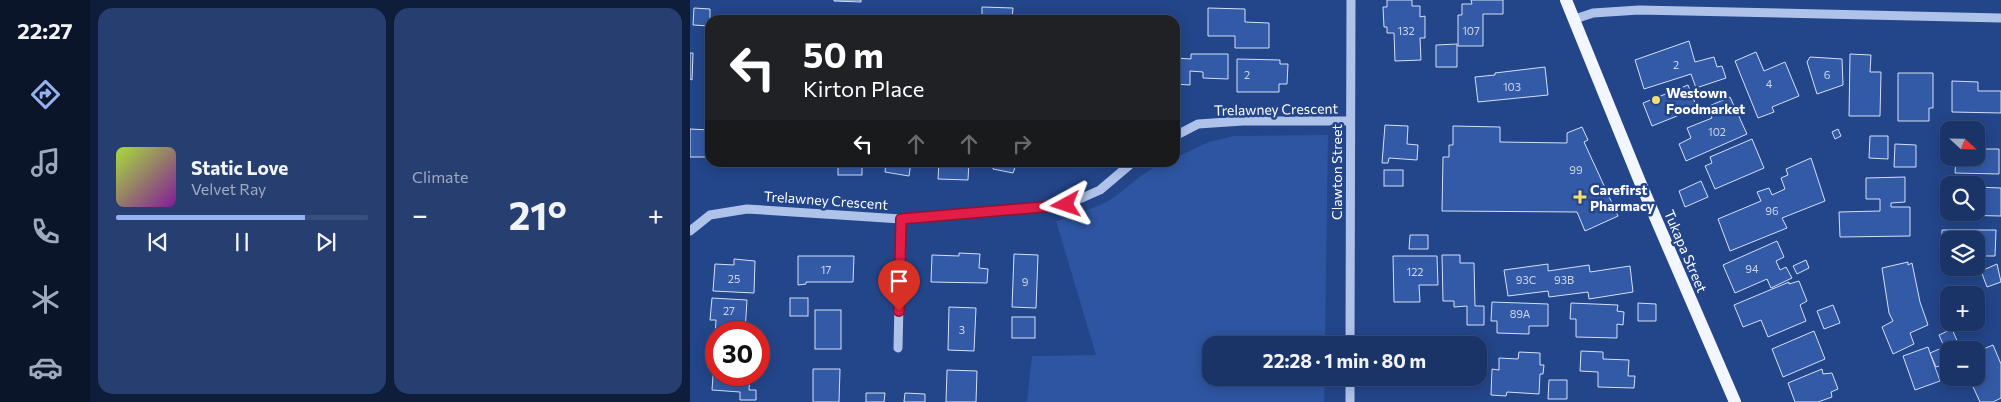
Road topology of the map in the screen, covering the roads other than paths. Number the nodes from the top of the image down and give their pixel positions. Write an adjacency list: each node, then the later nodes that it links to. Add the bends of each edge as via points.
1 (1351, 0): 5 (street, Clawton Street)
2 (1566, 0): 4 (main road, Tukapa Street)
3 (2001, 18): 4 (street, via 1639,10 1593,13)
4 (1575, 19): 14 (main road, Tukapa Street, via 1610,111)
5 (1350, 121): 6 (street, Trelawney Crescent, via 1198,124); 10 (street, Clawton Street)
6 (1180, 133)
7 (1127, 167): 8 (street, Trelawney Crescent, via 1100,190 1066,205)
8 (901, 219): 9 (street, Trelawney Crescent, via 747,209 710,215); 11 (street)
9 (690, 231)
10 (1350, 336)
11 (898, 348)
12 (1350, 386): 13 (street)
13 (1350, 402)
14 (1735, 402)

